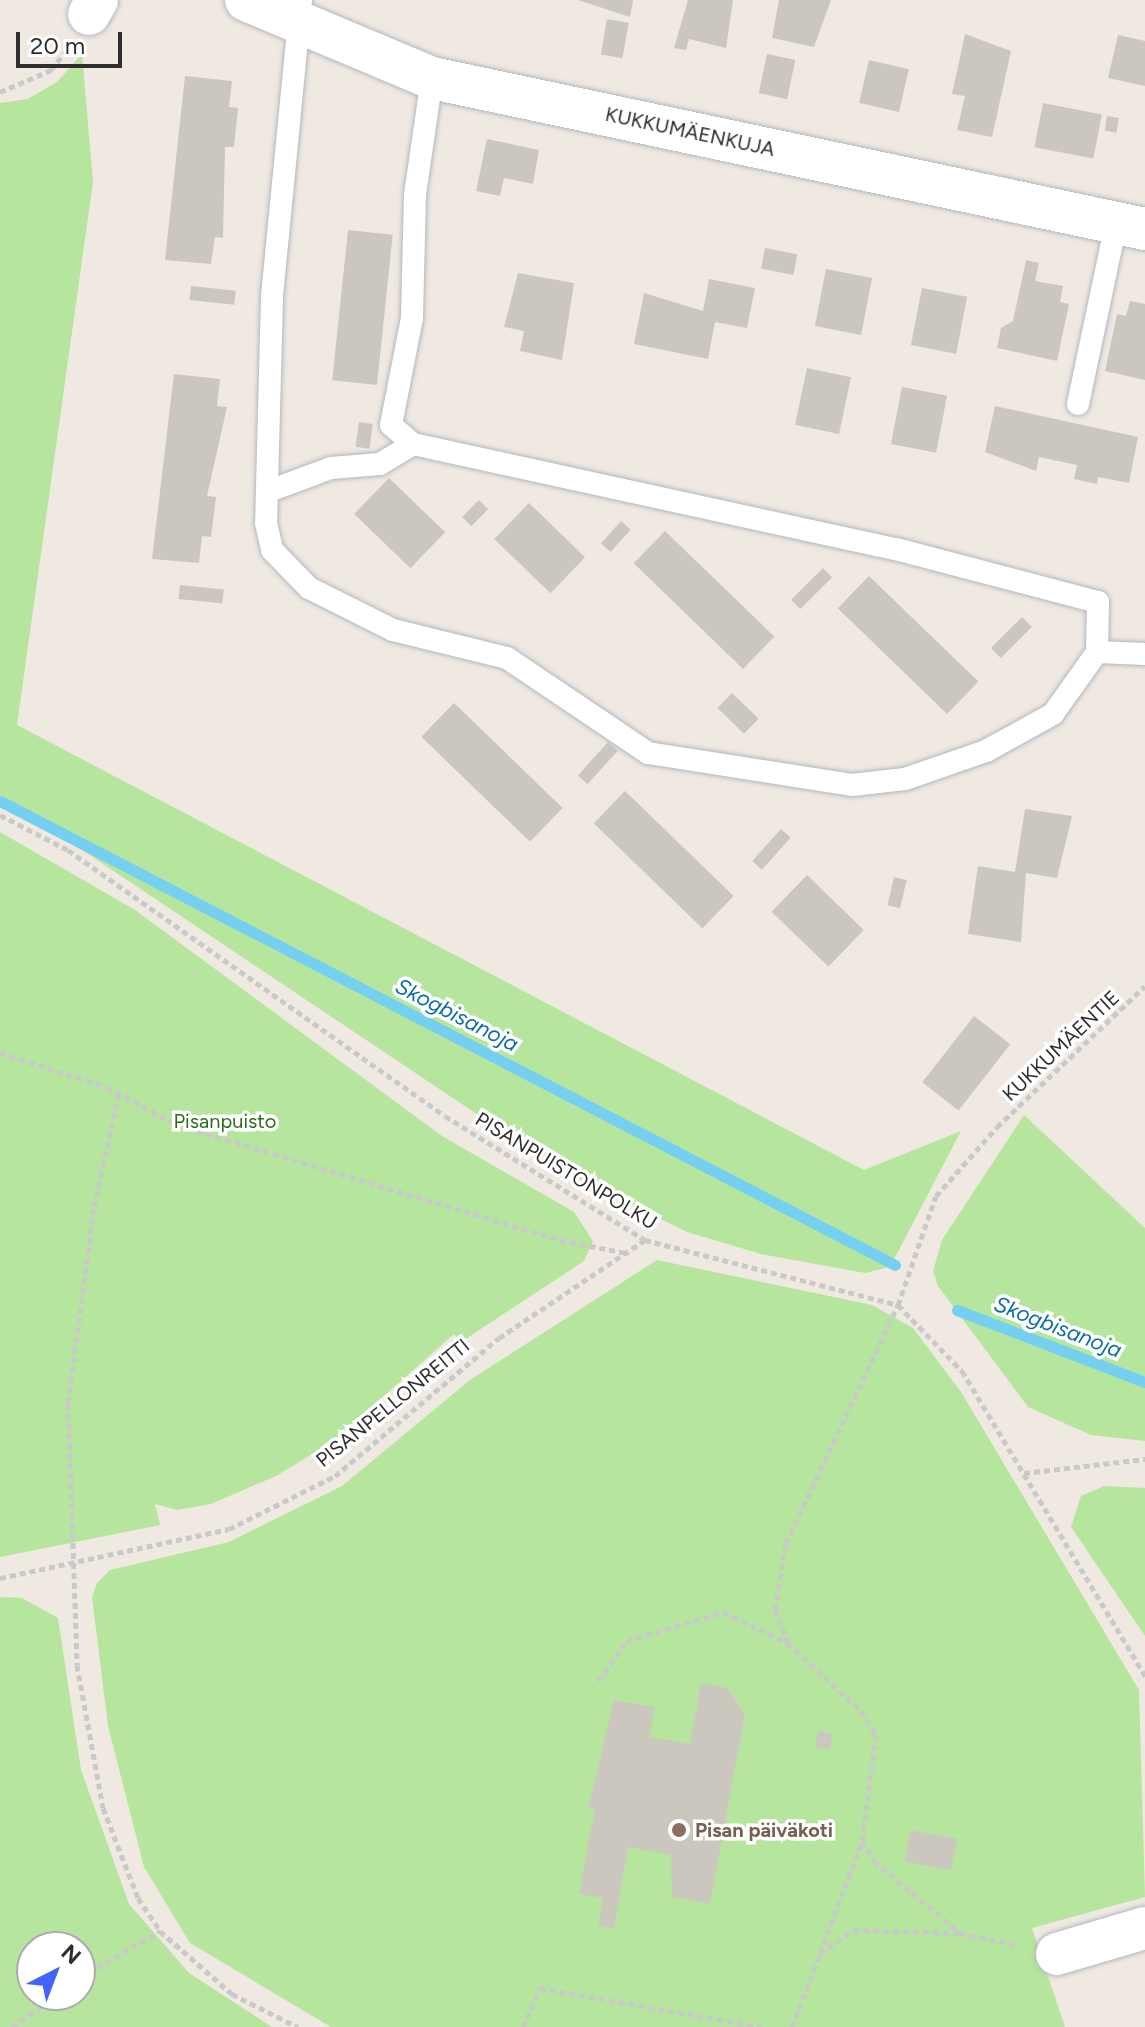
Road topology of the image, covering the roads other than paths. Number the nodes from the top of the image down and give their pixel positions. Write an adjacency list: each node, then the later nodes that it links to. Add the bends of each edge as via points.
1 (246, 0): 2 (street, KUKKUMÄENKUJA)
2 (300, 12): 3 (street, KUKKUMÄENKUJA); 7 (lane, via 272,297)
3 (432, 78): 4 (street, KUKKUMÄENKUJA); 6 (lane, via 415,194 412,318 391,425)
4 (1131, 226): 5 (lane)
5 (1078, 404)
6 (413, 444): 7 (lane, via 380,464 331,468); 8 (lane, via 896,549 1098,602)
7 (269, 491): 8 (lane, via 272,550 338,608 393,630 507,658 622,741 704,765 852,785 905,779 986,751 1053,714)
8 (1097, 652): 9 (lane)
9 (1145, 654)
10 (1145, 1928): 11 (street)
11 (1057, 1954)

